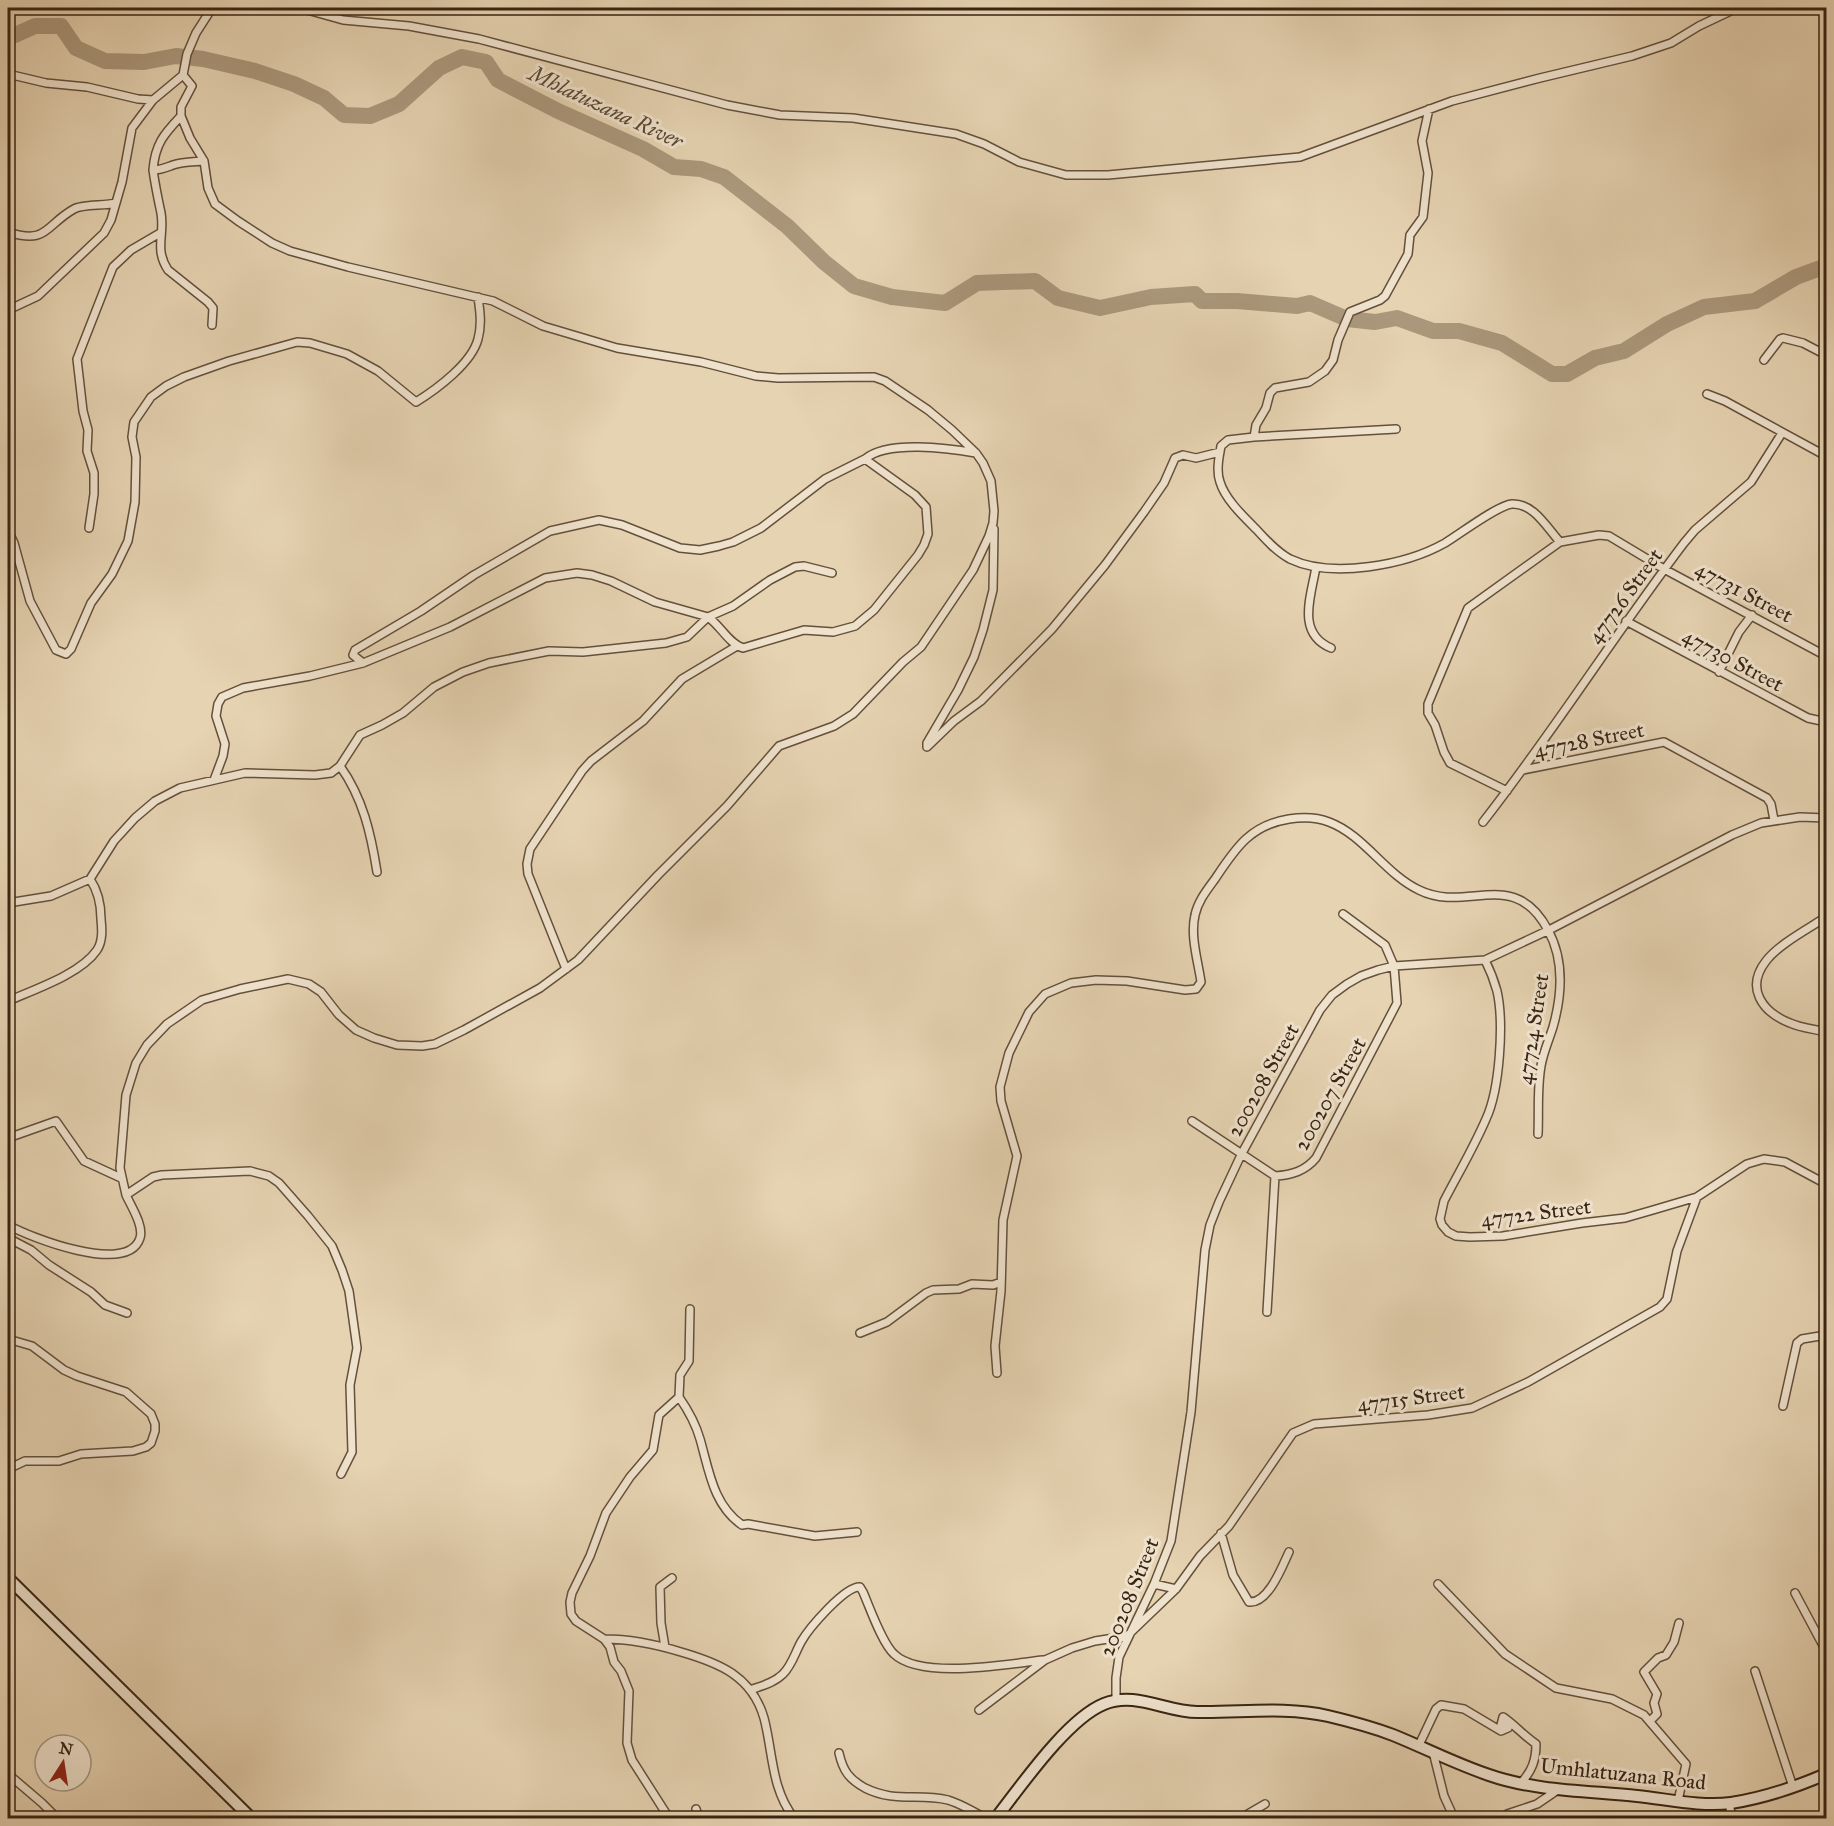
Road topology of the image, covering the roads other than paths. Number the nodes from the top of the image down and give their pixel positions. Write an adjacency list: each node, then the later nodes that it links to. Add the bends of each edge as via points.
1 (212, 8): 5 (street, via 196,33)
2 (300, 8): 7 (street, via 343,20 468,36 769,113 853,118 956,134 1019,162 1066,175 1108,176 1299,157)
3 (1737, 8): 7 (street, via 1671,44)
4 (8, 74): 6 (street)
5 (183, 75): 6 (street); 8 (street, via 192,86 181,107)
6 (153, 100): 11 (street, via 132,128)
7 (1429, 109): 22 (street, via 1422,141 1428,173 1423,217 1410,235 1407,254 1385,296 1350,312 1333,360 1325,371 1309,382 1278,387 1270,393)
8 (182, 116): 9 (street); 10 (street, via 154,152)
9 (204, 161): 10 (street); 14 (street, via 215,204 272,243 316,259)
10 (153, 170): 13 (street, via 161,214)
11 (118, 197): 12 (street, via 116,203 108,205 76,207 39,236); 15 (street, via 111,220 93,245 38,296)
12 (8, 232)
13 (160, 233): 16 (street, via 164,264 213,308); 28 (street, via 131,250 113,267 77,359 88,430 87,451 94,473)
14 (478, 297): 24 (street, via 543,326 617,348 756,376 874,377 928,410); 29 (street, via 478,341 452,375 416,402 378,371 347,354 297,342 184,377 151,397 134,422 135,502 128,541 66,654 56,650 30,601)
15 (8, 310)
16 (212, 325)
17 (1827, 355): 18 (street, via 1783,338)
18 (1764, 360)
19 (1707, 394): 21 (street)
20 (1396, 429): 22 (street)
21 (1782, 433): 25 (street); 32 (street, 47726 Street, via 1751,482 1695,530)
22 (1254, 437): 23 (street, via 1228,440)
23 (1215, 452): 27 (street, via 1196,458 1175,458 1144,512 1052,629 981,701 927,747 974,657 992,599); 31 (street, via 1224,490 1247,520 1288,558)
24 (975, 453): 26 (street, via 922,447 879,450); 27 (street, via 991,481)
25 (1827, 456)
26 (865, 459): 37 (street, via 926,507 928,534 918,555 874,610 855,626 833,632 804,630 755,646); 40 (street, via 825,479 761,528 719,546 700,550 680,548 599,519 550,531 355,650 353,655)
27 (993, 523): 58 (street, via 973,570 921,647 853,714 834,726 778,746 727,806)
28 (89, 528)
29 (8, 530)
30 (1560, 542): 31 (street, via 1529,508 1511,504 1444,544 1404,559 1348,568); 32 (street, 47731 Street, via 1610,536); 46 (street, via 1465,612 1428,704 1428,713 1450,763)
31 (1316, 567): 38 (street, via 1308,625 1319,643)
32 (1665, 569): 34 (street, 47731 Street); 36 (street, 47726 Street)
33 (832, 573): 35 (street, via 795,567)
34 (1752, 615): 39 (street, 47731 Street); 41 (street)
35 (708, 617): 37 (street); 40 (street, via 655,602 592,575 560,574 450,627); 43 (street, via 687,637 666,643 583,652 549,651 463,672 434,687 403,713 360,735)
36 (1626, 621): 41 (street, 47730 Street); 44 (street, 47726 Street)
37 (737, 646): 58 (street, via 682,679 643,721 591,761 530,849 528,874)
38 (1331, 648)
39 (1827, 656)
40 (363, 663): 45 (street, via 243,688 222,697 216,716 225,744)
41 (1719, 672): 42 (street, 47730 Street, via 1808,718)
42 (1827, 722)
43 (340, 766): 45 (street, via 324,775 245,773); 50 (street, via 366,817)
44 (1523, 770): 46 (street, 47726 Street); 48 (street, 47728 Street, via 1664,742 1767,798)
45 (214, 780): 51 (street, via 180,788 155,801 114,841)
46 (1507, 791): 49 (street, 47726 Street)
47 (1827, 818): 48 (street, 200208 Street)
48 (1774, 820): 55 (street, 200208 Street, via 1732,835)
49 (1484, 822)
50 (377, 872)
51 (90, 879): 52 (street, via 51,896); 59 (street, via 101,906 102,938 98,949 79,967)
52 (8, 903)
53 (1343, 914): 57 (street, via 1385,945)
54 (1827, 917): 60 (street, via 1776,951 1765,962 1756,984 1762,1004 1780,1019)
55 (1549, 930): 56 (street, 200208 Street); 62 (street, 47724 Street, via 1561,972 1560,992 1541,1066); 72 (street, via 1536,911 1520,899 1506,895 1442,896 1418,890 1344,829 1330,822 1301,817 1252,831 1199,903 1193,928 1201,982 1196,989 1127,981 1071,983 1045,994 1029,1011 1009,1053 1000,1087 1017,1156 1003,1220)
56 (1485, 960): 57 (street, 200208 Street); 69 (street, 47722 Street, via 1499,1005 1495,1088 1487,1118 1440,1213 1448,1232 1456,1236 1503,1236 1625,1218)
57 (1394, 966): 64 (street, 200208 Street, via 1361,976 1332,995 1320,1010); 65 (street, 200207 Street, via 1395,1009 1316,1158 1297,1172)
58 (566, 969): 66 (street, via 464,1030 422,1046 397,1045 356,1030 321,992 298,981 280,980 202,1000 167,1024 136,1063 126,1095)
59 (8, 1001)
60 (1827, 1032)
61 (1192, 1121): 64 (street)
62 (1538, 1134)
63 (8, 1138): 66 (street, via 56,1121 84,1161)
64 (1241, 1155): 65 (street); 89 (street, 200208 Street, via 1210,1225 1191,1412 1176,1512 1171,1540)
65 (1275, 1176): 74 (street)
66 (120, 1178): 68 (street)
67 (1827, 1184): 69 (street, 47722 Street, via 1785,1162 1764,1159 1747,1164)
68 (126, 1195): 70 (street, via 141,1230 137,1244 123,1252 102,1254 58,1245); 83 (street, via 162,1175 250,1172 269,1176 332,1246 349,1292 357,1348 350,1385 352,1452)
69 (1697, 1197): 85 (street, 47715 Street, via 1677,1251 1667,1299 1659,1307 1528,1382 1472,1408 1314,1424 1299,1429)
70 (8, 1225)
71 (8, 1238): 75 (street, via 31,1250 105,1305)
72 (1001, 1282): 76 (street, via 933,1290 886,1322); 79 (street, via 995,1346)
73 (690, 1309): 80 (street, via 689,1361 680,1375)
74 (1267, 1312)
75 (127, 1313)
76 (860, 1333)
77 (1827, 1335): 81 (street, via 1797,1343)
78 (8, 1339): 82 (street, via 32,1346 77,1376 126,1392 151,1414 155,1431 146,1447 81,1454 59,1461 25,1461)
79 (997, 1372)
80 (679, 1397): 84 (street, via 700,1438 718,1498 734,1519 742,1525 815,1536); 95 (street, via 659,1415 653,1450 606,1513 572,1593 570,1608 576,1621)
81 (1783, 1406)
82 (8, 1469)
83 (341, 1474)
84 (857, 1532)
85 (1221, 1533): 86 (street, via 1233,1575 1249,1602 1262,1599); 91 (street, 47715 Street)
86 (1289, 1552)
87 (8, 1578): 118 (street)
88 (672, 1578): 96 (street, via 660,1587)
89 (1154, 1584): 91 (street); 94 (street, 200208 Street)
90 (1438, 1584): 103 (street, via 1505,1654 1556,1688 1612,1699)
91 (1176, 1589): 94 (street, 47715 Street)
92 (1795, 1593): 97 (street)
93 (1679, 1623): 103 (street, via 1666,1655 1644,1672 1657,1694 1657,1714)
94 (1127, 1636): 98 (street, via 1095,1641); 101 (street, 200208 Street, via 1119,1657)
95 (604, 1639): 96 (street, via 638,1640); 119 (street, via 630,1691 627,1743 632,1760)
96 (664, 1647): 100 (street, via 727,1669)
97 (1827, 1651)
98 (1045, 1660): 100 (street, via 949,1669 901,1659 888,1648 860,1587 852,1587 801,1641 785,1672 773,1682); 102 (street)
99 (1755, 1671): 110 (street)
100 (750, 1690): 121 (street, via 763,1716 778,1792)
101 (1116, 1701): 104 (street, Umhlatuzana Road, via 1143,1701 1188,1712 1326,1715); 123 (street, Umhlatuzana Road, via 1090,1711 1065,1733)
102 (979, 1710)
103 (1650, 1721): 112 (street, via 1686,1764)
104 (1419, 1746): 105 (street, Umhlatuzana Road); 109 (street, via 1441,1706 1464,1709 1501,1731 1508,1728 1501,1725 1503,1717 1536,1744 1536,1760)
105 (1433, 1752): 109 (street, Umhlatuzana Road, via 1490,1776); 125 (street)
106 (839, 1753): 122 (street, via 849,1778 880,1795 947,1800)
107 (8, 1774): 117 (street)
108 (1827, 1774): 110 (street, Umhlatuzana Road)
109 (1521, 1783): 111 (street, Umhlatuzana Road)
110 (1793, 1787): 113 (street, Umhlatuzana Road)
111 (1561, 1788): 112 (street, Umhlatuzana Road); 116 (street, via 1537,1804)
112 (1678, 1801): 113 (street, Umhlatuzana Road)
113 (1729, 1803): 126 (street)
114 (1265, 1804): 124 (street)
115 (696, 1809): 120 (street)
116 (1507, 1814)
117 (57, 1818)
118 (251, 1818)
119 (669, 1818)
120 (699, 1818)
121 (794, 1818)
122 (985, 1818)
123 (996, 1818)
124 (1241, 1818)
125 (1454, 1818)
126 (1732, 1818)

